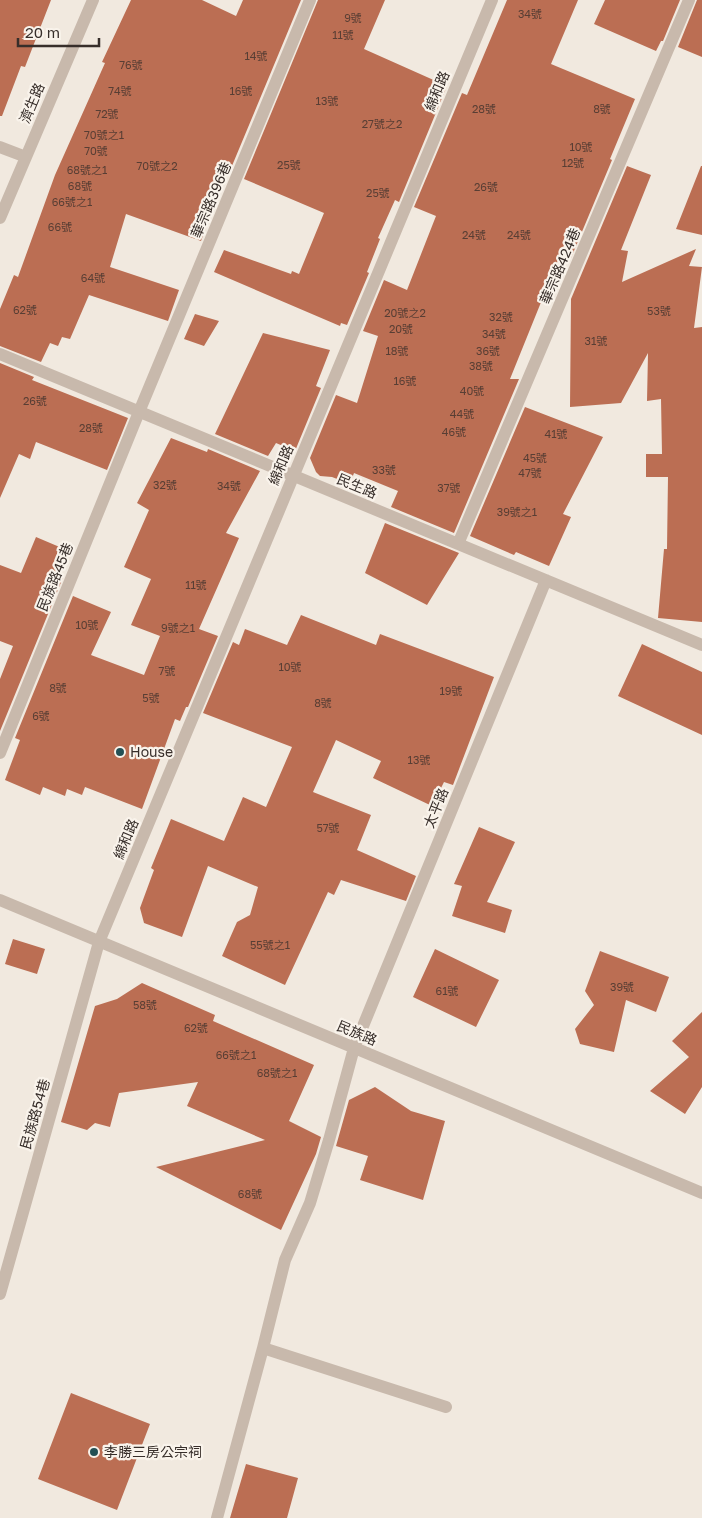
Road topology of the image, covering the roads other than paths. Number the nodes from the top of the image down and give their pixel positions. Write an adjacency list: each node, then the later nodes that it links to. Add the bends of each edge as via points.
1 (93, 0): 6 (street, 濟生路)
2 (310, 0): 9 (street, 華宗路396巷)
3 (492, 0): 10 (street, 綿和路)
4 (689, 0): 11 (street, 華宗路424巷)
5 (0, 147): 6 (street)
6 (26, 157): 7 (street, 濟生路)
7 (0, 218)
8 (0, 354): 9 (street, 民生路)
9 (139, 412): 10 (street, 民生路); 14 (street, 民族路45巷)
10 (293, 476): 11 (street, 民生路); 16 (street, 綿和路)
11 (458, 544): 12 (street, 民生路)
12 (546, 580): 13 (street, 民生路); 17 (street, 太平路)
13 (702, 645)
14 (0, 753)
15 (0, 900): 16 (street, 民族路)
16 (99, 942): 17 (street, 民族路); 19 (street, 民族路54巷)
17 (354, 1048): 18 (street, 民族路); 20 (street, 太平路, via 310,1203 285,1260)
18 (702, 1193)
19 (0, 1294)
20 (263, 1348): 21 (street); 22 (street, 太平路)
21 (446, 1406)
22 (217, 1518)

